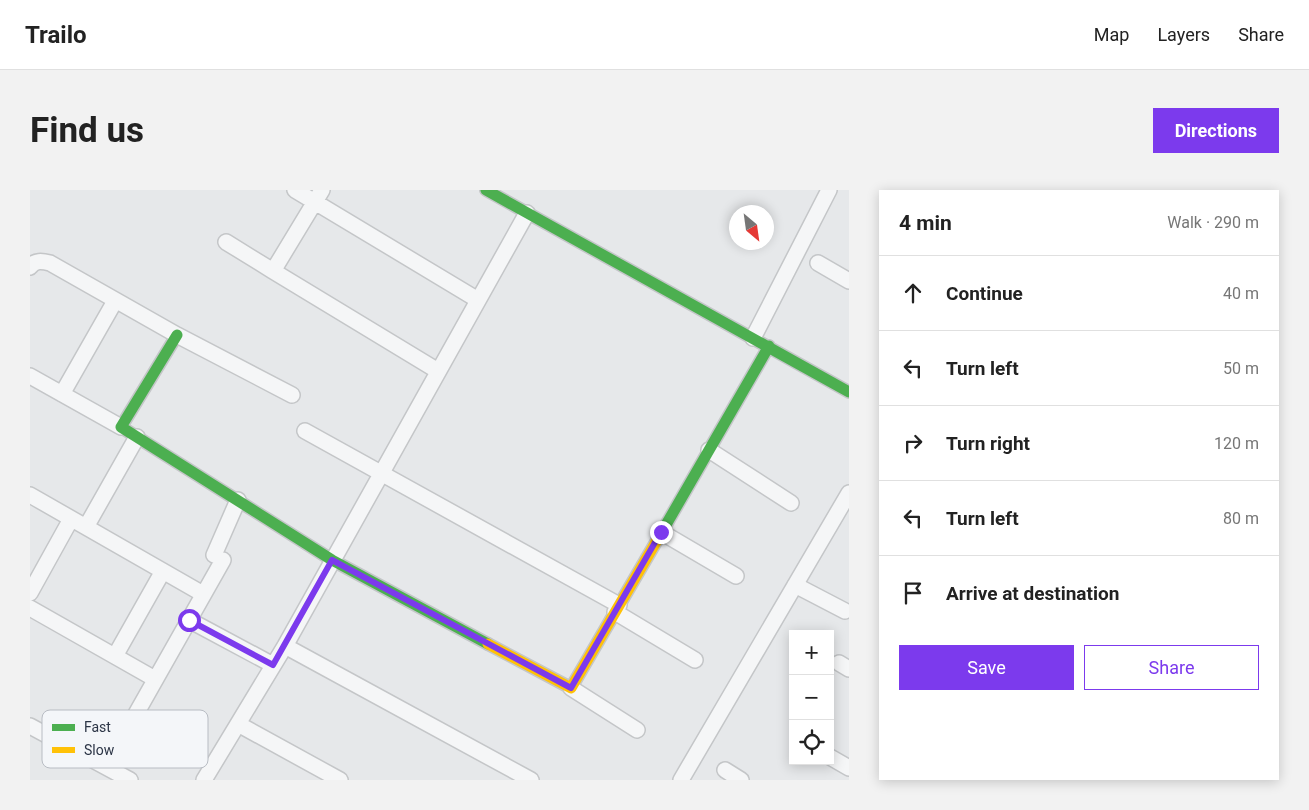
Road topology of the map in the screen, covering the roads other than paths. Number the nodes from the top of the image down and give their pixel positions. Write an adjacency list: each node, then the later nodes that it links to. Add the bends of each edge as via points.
1 (295, 190): 4 (street)
2 (486, 190): 5 (street)
3 (829, 190): 14 (street)
4 (319, 196): 9 (street); 11 (street)
5 (527, 213): 11 (street); 14 (street)
6 (226, 242): 9 (street)
7 (818, 263): 10 (street)
8 (30, 267): 12 (street, via 41,261 50,263)
9 (273, 271): 16 (street)
10 (849, 281)
11 (478, 300): 16 (street)
12 (115, 301): 13 (street); 19 (street)
13 (177, 335): 20 (street); 21 (street)
14 (753, 338): 15 (street)
15 (769, 346): 18 (street); 24 (street)
16 (438, 371): 25 (street)
17 (30, 376): 19 (street)
18 (849, 392)
19 (62, 394): 21 (street)
20 (292, 395)
21 (121, 427): 23 (street)
22 (305, 431): 25 (street)
23 (137, 437): 28 (street); 31 (street)
24 (709, 450): 29 (street); 32 (street)
25 (380, 474): 33 (street); 40 (street)
26 (849, 493): 36 (street)
27 (30, 495): 30 (street)
28 (238, 500): 33 (street); 38 (street)
29 (791, 504)
30 (71, 519): 31 (street); 37 (street)
31 (86, 527): 34 (street)
32 (661, 532): 35 (street); 40 (street)
33 (332, 560): 43 (street); 48 (street)
34 (163, 571): 38 (street); 44 (street)
35 (736, 576)
36 (795, 585): 41 (street); 62 (street)
37 (30, 593)
38 (203, 594): 42 (street)
39 (30, 608): 44 (street)
40 (617, 608): 45 (street); 48 (street)
41 (845, 611)
42 (189, 620): 46 (street); 47 (street)
43 (285, 646): 46 (street); 61 (street)
44 (115, 656): 47 (street)
45 (694, 660)
46 (273, 665): 50 (street)
47 (155, 679): 49 (street)
48 (571, 688): 52 (street)
49 (138, 710)
50 (238, 724): 59 (street); 60 (street)
51 (30, 726): 53 (street)
52 (637, 730)
53 (42, 732)
54 (834, 759): 56 (street)
55 (108, 768): 58 (street)
56 (849, 768)
57 (725, 770): 63 (street)
58 (129, 780)
59 (204, 780)
60 (340, 780)
61 (531, 780)
62 (681, 780)
63 (741, 780)

